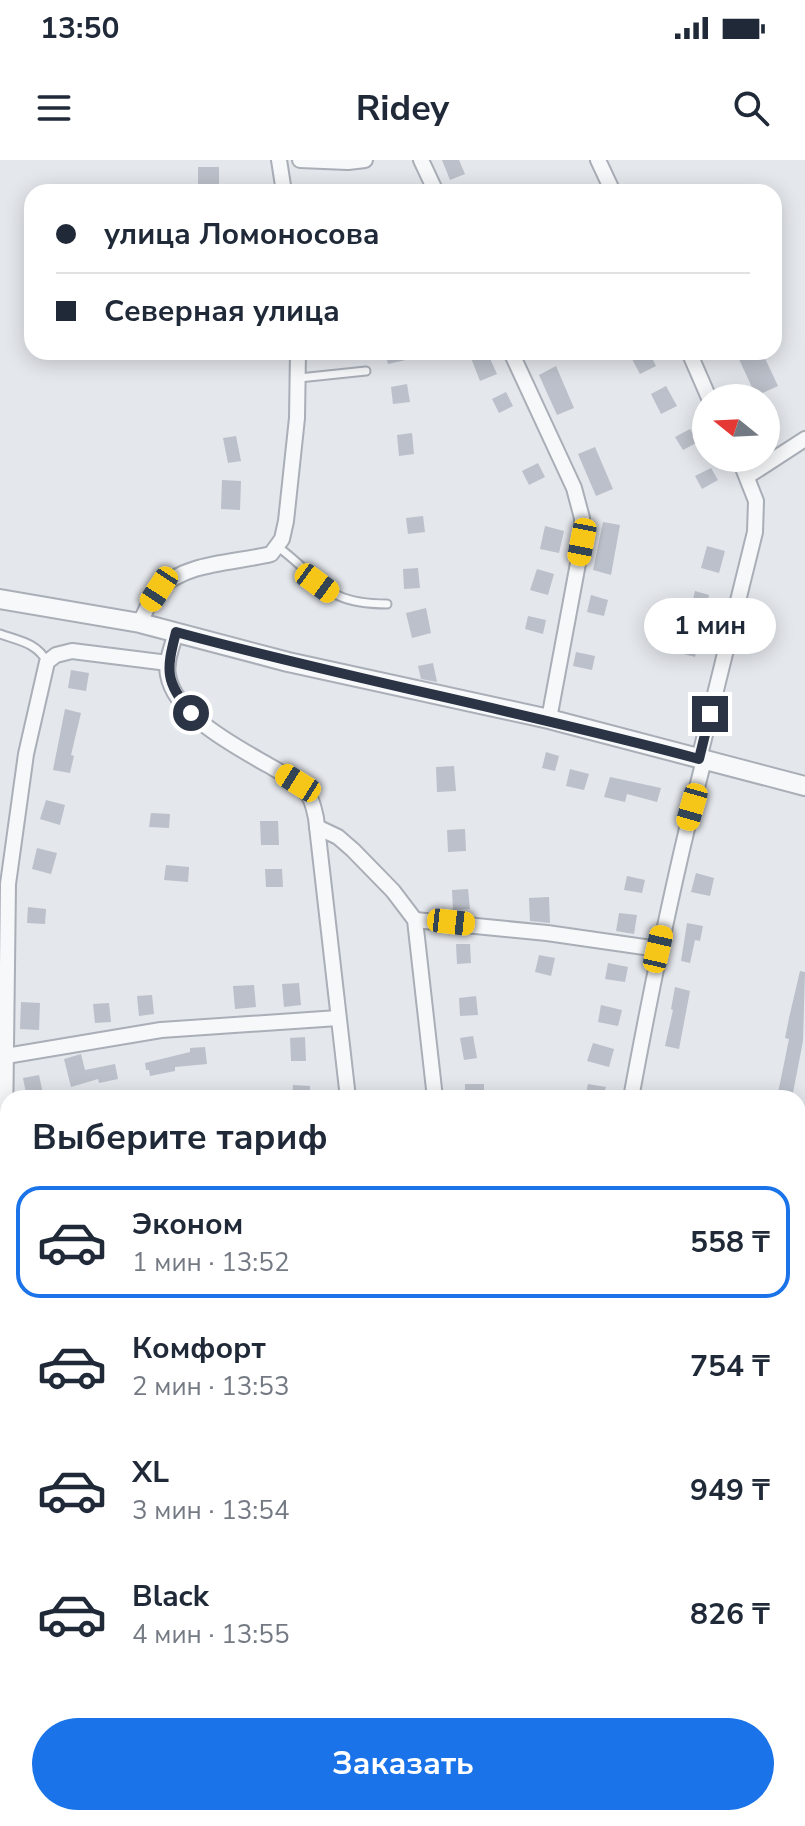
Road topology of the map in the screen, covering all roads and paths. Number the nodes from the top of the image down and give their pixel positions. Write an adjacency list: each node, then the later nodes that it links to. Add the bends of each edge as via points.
1 (279, 160): 6 (street)
2 (300, 160): 3 (street)
3 (365, 160)
4 (421, 160): 7 (street)
5 (598, 160): 8 (street)
6 (283, 184)
7 (432, 184)
8 (609, 184)
9 (298, 360): 13 (street)
10 (515, 360): 26 (street, via 574,488 582,518)
11 (692, 360): 14 (street)
12 (366, 371): 13 (lane)
13 (299, 378): 18 (street, via 286,521)
14 (703, 384)
15 (805, 439): 17 (street)
16 (746, 472): 17 (street)
17 (748, 476): 27 (street, via 756,501 755,532)
18 (278, 547): 20 (lane, via 337,597); 21 (street, via 271,554 178,577 159,589)
19 (0, 599): 21 (street)
20 (387, 604)
21 (140, 623): 22 (street)
22 (176, 632): 25 (street); 26 (street, via 302,666)
23 (0, 634): 24 (lane, via 31,644)
24 (47, 662): 25 (street, via 72,651); 33 (street, via 26,754 8,884)
25 (168, 663): 29 (street, via 176,695 191,713 298,783 310,797)
26 (549, 719): 27 (street)
27 (702, 759): 28 (street); 31 (street)
28 (805, 786)
29 (317, 827): 30 (street, via 353,850); 32 (street)
30 (415, 920): 31 (street); 36 (street)
31 (658, 949): 37 (street)
32 (338, 1018): 33 (street, via 161,1030); 35 (street)
33 (6, 1056): 34 (street)
34 (6, 1090)
35 (347, 1090)
36 (434, 1090)
37 (632, 1090)

